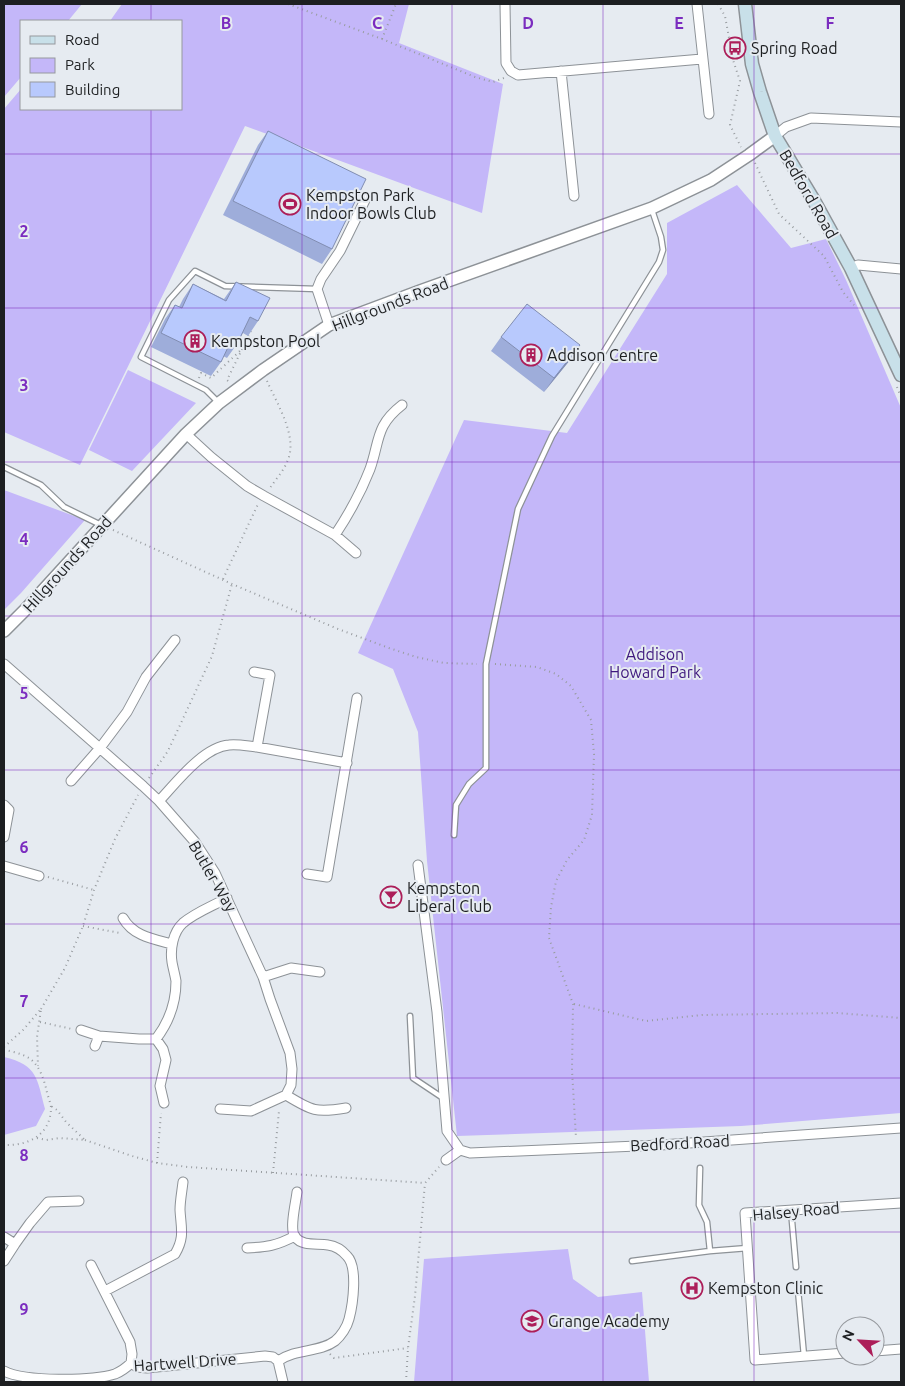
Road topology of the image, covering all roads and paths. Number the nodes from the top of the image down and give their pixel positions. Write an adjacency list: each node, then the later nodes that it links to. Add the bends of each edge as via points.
1 (288, 4): 7 (path)
2 (396, 4): 7 (path)
3 (505, 4): 9 (street, via 506,63)
4 (697, 4): 8 (street)
5 (718, 4): 14 (path, via 725,16 740,81 730,125)
6 (745, 4): 13 (main road, Bedford Road, via 752,64)
7 (382, 39): 9 (path, via 493,82 503,79)
8 (702, 58): 10 (street); 11 (street)
9 (511, 71): 10 (street, via 518,75)
10 (561, 71): 16 (street)
11 (709, 114)
12 (901, 122): 13 (street, via 811,118 786,127)
13 (775, 136): 18 (street, Hillgrounds Road, via 711,180); 19 (main road, Bedford Road)
14 (740, 147)
15 (757, 165): 22 (path, via 779,214 824,256)
16 (574, 196)
17 (366, 198): 21 (street, via 340,252)
18 (652, 208): 23 (street, Hillgrounds Road); 42 (lane, via 663,250 659,262 552,436 518,509)
19 (852, 268): 20 (street, via 858,265); 27 (main road, Bedford Road)
20 (901, 269)
21 (317, 289): 23 (street); 28 (lane, via 225,286 195,271 169,300 141,357)
22 (855, 307)
23 (329, 325): 26 (street, Hillgrounds Road)
24 (251, 332): 25 (path)
25 (243, 348): 28 (path, via 211,378 201,373); 29 (path, via 227,380)
26 (262, 370): 29 (street, Hillgrounds Road); 34 (path, via 289,430 291,448 287,463)
27 (901, 375)
28 (195, 385): 30 (lane, via 206,390)
29 (235, 391): 30 (street, Hillgrounds Road)
30 (219, 403): 32 (street, Hillgrounds Road)
31 (402, 405): 36 (street, via 386,420 370,469)
32 (186, 434): 34 (street, via 247,486); 35 (street, Hillgrounds Road)
33 (4, 467): 35 (lane, via 41,485 64,507)
34 (264, 496): 36 (street); 38 (path)
35 (102, 525): 38 (path); 39 (street, Hillgrounds Road)
36 (335, 535): 37 (street)
37 (356, 553)
38 (223, 580): 42 (path, via 338,629 416,657 444,664)
39 (4, 631)
40 (175, 640): 46 (street)
41 (4, 664): 46 (street, Butler Way)
42 (486, 664): 51 (lane, via 486,768 468,784 456,805); 65 (path, via 538,667 556,674 571,686 591,720 594,754 592,815 584,840 567,860 556,881 550,922 549,938)
43 (254, 672): 45 (street, via 270,675)
44 (357, 698): 47 (street)
45 (256, 747): 47 (street); 49 (street, via 227,745 211,751 200,758)
46 (100, 748): 48 (street); 49 (street, Butler Way)
47 (347, 763): 55 (street, via 326,877)
48 (70, 781)
49 (159, 801): 58 (street, Butler Way, via 195,842)
50 (4, 805): 52 (street, via 9,810)
51 (454, 835)
52 (4, 837)
53 (418, 865): 76 (street, via 437,1012)
54 (4, 866): 56 (street)
55 (307, 874)
56 (39, 876): 57 (path)
57 (94, 890)
58 (228, 898): 62 (street, via 182,924); 64 (street, Butler Way)
59 (123, 918): 61 (street)
60 (83, 926): 61 (path)
61 (125, 930): 62 (street)
62 (172, 944): 71 (street, via 176,981 174,1006)
63 (320, 972): 64 (street, via 291,968)
64 (263, 977): 75 (street, Butler Way, via 290,1053 291,1085)
65 (573, 1004): 67 (path, via 646,1021 702,1015 818,1013); 85 (path, via 572,1070)
66 (410, 1016): 76 (lane, via 413,1078)
67 (901, 1018)
68 (39, 1022): 69 (path); 73 (path, via 40,1009); 74 (path)
69 (82, 1030): 70 (street)
70 (99, 1036): 71 (street); 72 (street)
71 (156, 1039): 77 (street, via 166,1060 160,1086)
72 (96, 1046)
73 (4, 1048): 74 (path, via 29,1058)
74 (38, 1067): 78 (path)
75 (286, 1095): 79 (street, via 307,1108 326,1111); 80 (street, via 251,1111); 90 (path, via 279,1106)
76 (444, 1099): 86 (street, via 447,1132)
77 (164, 1103): 88 (path)
78 (51, 1106): 82 (path, via 44,1129); 83 (path)
79 (346, 1108)
80 (220, 1109)
81 (901, 1128): 85 (street, Bedford Road)
82 (37, 1138): 83 (path); 84 (path)
83 (85, 1140): 88 (path)
84 (5, 1146)
85 (577, 1149): 86 (street, Bedford Road, via 470,1153)
86 (460, 1150): 87 (street)
87 (446, 1160): 92 (path)
88 (157, 1163): 90 (path)
89 (700, 1168): 102 (lane, via 699,1205 707,1222)
90 (273, 1173): 92 (path)
91 (183, 1182): 108 (street, via 180,1208 182,1238 175,1254)
92 (425, 1183): 110 (path)
93 (297, 1192): 97 (street)
94 (79, 1201): 99 (street, via 48,1202)
95 (901, 1203): 96 (street, Halsey Road)
96 (791, 1210): 101 (street, Halsey Road, via 745,1213); 106 (lane)
97 (295, 1236): 100 (street, via 271,1247); 109 (street, via 310,1244 340,1249 354,1268 349,1320 336,1340)
98 (4, 1237): 99 (street)
99 (15, 1244): 103 (street)
100 (247, 1248)
101 (748, 1248): 102 (lane); 114 (street, Halsey Road, via 755,1360)
102 (710, 1251): 104 (lane)
103 (4, 1261)
104 (632, 1262)
105 (91, 1265): 108 (street)
106 (796, 1267)
107 (798, 1290): 114 (lane)
108 (105, 1291): 116 (street, via 130,1342)
109 (324, 1347): 110 (path, via 334,1358); 115 (street, via 296,1352)
110 (408, 1348): 120 (path)
111 (901, 1349): 112 (street)
112 (885, 1350)
113 (835, 1354): 114 (street, Halsey Road)
114 (804, 1356)
115 (278, 1362): 116 (street, Hartwell Drive, via 265,1356 147,1368); 119 (street)
116 (131, 1363): 118 (street, Hartwell Drive, via 115,1374)
117 (6, 1376): 118 (street, Hartwell Drive)
118 (93, 1380)
119 (283, 1382)
120 (406, 1382)

